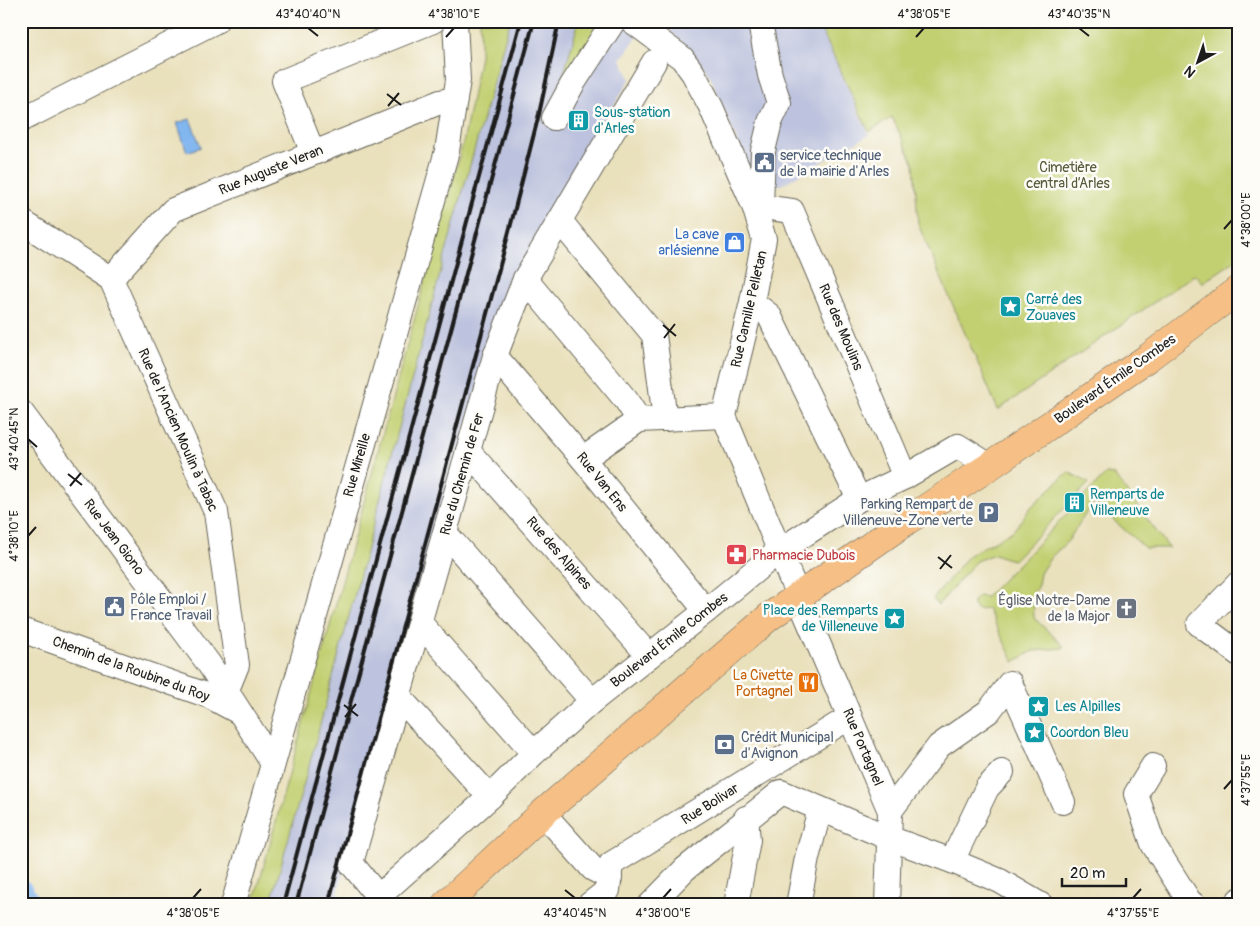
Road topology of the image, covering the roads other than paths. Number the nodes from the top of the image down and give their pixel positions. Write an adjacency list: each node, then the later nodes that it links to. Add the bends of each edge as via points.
1 (216, 21): 9 (street)
2 (433, 21): 10 (street, via 284,81)
3 (455, 21): 7 (street, Rue Mireille, via 458,80)
4 (762, 21): 11 (street, via 770,75 779,103 770,122 763,151)
5 (630, 25): 8 (street, via 572,85); 11 (street, Rue Camille Pelletan, via 682,58 693,73)
6 (654, 62): 13 (street, Rue du Chemin de Fer)
7 (455, 99): 10 (street, Rue Auguste Veran); 42 (street, Rue Mireille, via 447,152)
8 (554, 118)
9 (21, 120)
10 (312, 153): 14 (street, Rue Auguste Veran, via 173,210)
11 (758, 206): 17 (street, Rue Camille Pelletan, via 764,239); 26 (street, Rue des Moulins, via 792,211)
12 (21, 221): 14 (street)
13 (560, 222): 15 (street, Rue du Chemin de Fer); 21 (street, via 654,335)
14 (111, 279): 39 (street, Rue de l'Ancien Moulin à Tabac, via 216,512 237,665)
15 (525, 279): 18 (street, Rue du Chemin de Fer); 22 (street)
16 (1239, 289): 25 (main road, Boulevard Émile Combes, via 1150,357)
17 (752, 302): 20 (street, Rue Camille Pelletan); 27 (street, via 769,315)
18 (495, 356): 23 (street, Rue du Chemin de Fer); 24 (street, Rue Van Ens)
19 (21, 412): 39 (street, Rue Jean Giono, via 209,664)
20 (724, 416): 21 (street); 29 (street)
21 (665, 418): 22 (street)
22 (639, 420): 24 (street)
23 (468, 451): 28 (street, Rue du Chemin de Fer); 36 (street, Rue des Alpines)
24 (582, 459): 32 (street, Rue Van Ens)
25 (990, 466): 26 (street, Boulevard Émile Combes, via 958,446); 31 (main road, Boulevard Émile Combes)
26 (905, 478): 27 (street, Boulevard Émile Combes)
27 (859, 498): 29 (street, Boulevard Émile Combes)
28 (445, 533): 33 (street, Rue du Chemin de Fer); 38 (street)
29 (779, 551): 31 (street); 32 (street, Boulevard Émile Combes)
30 (1239, 583): 35 (street, via 1199,624)
31 (798, 596): 40 (street, Rue Portagnel); 49 (main road, Boulevard Émile Combes, via 763,622)
32 (706, 611): 36 (street, Boulevard Émile Combes)
33 (420, 623): 37 (street, Rue du Chemin de Fer); 41 (street)
34 (21, 630): 39 (street, Chemin de la Roubine du Roy)
35 (1239, 654)
36 (649, 656): 38 (street, Boulevard Émile Combes)
37 (399, 697): 45 (street); 55 (street, Rue du Chemin de Fer, via 351,863)
38 (592, 701): 41 (street, Boulevard Émile Combes)
39 (232, 702): 42 (street, Rue Jean Giono)
40 (850, 716): 48 (street, Rue Portagnel); 53 (street, Rue Bolivar, via 611,864)
41 (534, 753): 45 (street, Boulevard Émile Combes)
42 (272, 762): 56 (street, Rue Mireille)
43 (1153, 766): 64 (street, via 1136,794 1153,844)
44 (1002, 772): 52 (street, via 987,788)
45 (490, 797): 55 (street, Boulevard Émile Combes)
46 (1063, 802): 48 (street, via 1010,683 989,711 939,746)
47 (820, 809): 50 (street, via 781,792); 51 (street); 61 (street)
48 (890, 811): 51 (street, Rue Portagnel)
49 (544, 813): 53 (street, via 593,869); 57 (main road, Boulevard Émile Combes)
50 (746, 818): 59 (street, via 685,869); 60 (street, via 748,840)
51 (889, 838): 52 (street); 62 (street, Rue Portagnel)
52 (952, 861): 63 (street, via 1000,881)
53 (610, 878): 58 (street, Rue Bolivar, via 608,890)
54 (1239, 900): 65 (street)
55 (382, 901)
56 (233, 905)
57 (445, 905)
58 (590, 905)
59 (650, 905)
60 (736, 905)
61 (798, 905)
62 (887, 905)
63 (1041, 905)
64 (1194, 905)
65 (1237, 905)

